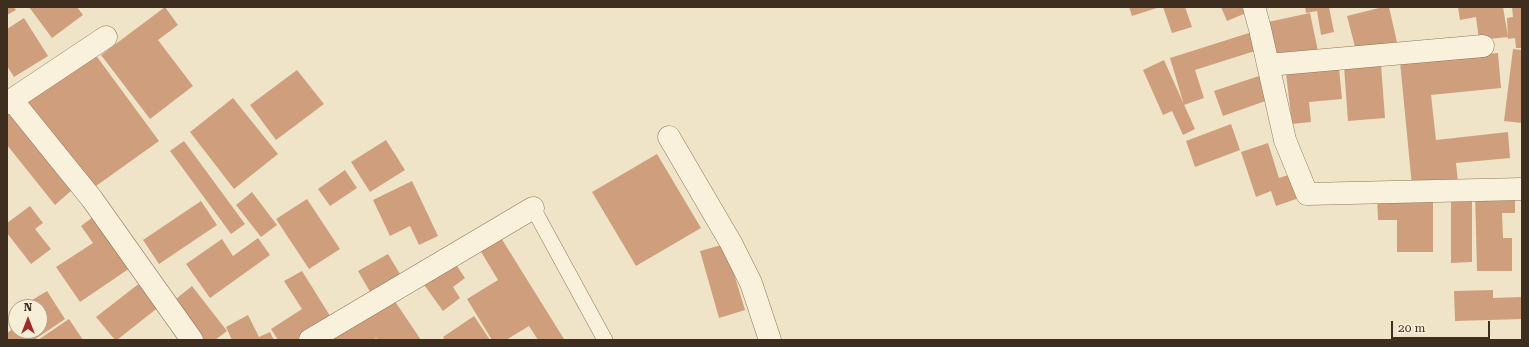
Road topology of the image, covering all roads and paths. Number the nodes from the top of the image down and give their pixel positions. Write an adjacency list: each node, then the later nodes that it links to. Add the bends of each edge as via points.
1 (1254, 7): 4 (street)
2 (106, 37): 5 (street)
3 (1483, 46): 4 (street)
4 (1268, 65): 7 (street, via 1285,140 1307,194)
5 (9, 102): 9 (street, via 92,199)
6 (669, 137): 12 (street, via 731,243 751,283)
7 (1522, 188)
8 (533, 208): 10 (street); 11 (lane)
9 (192, 340)
10 (310, 340)
11 (605, 340)
12 (770, 340)

